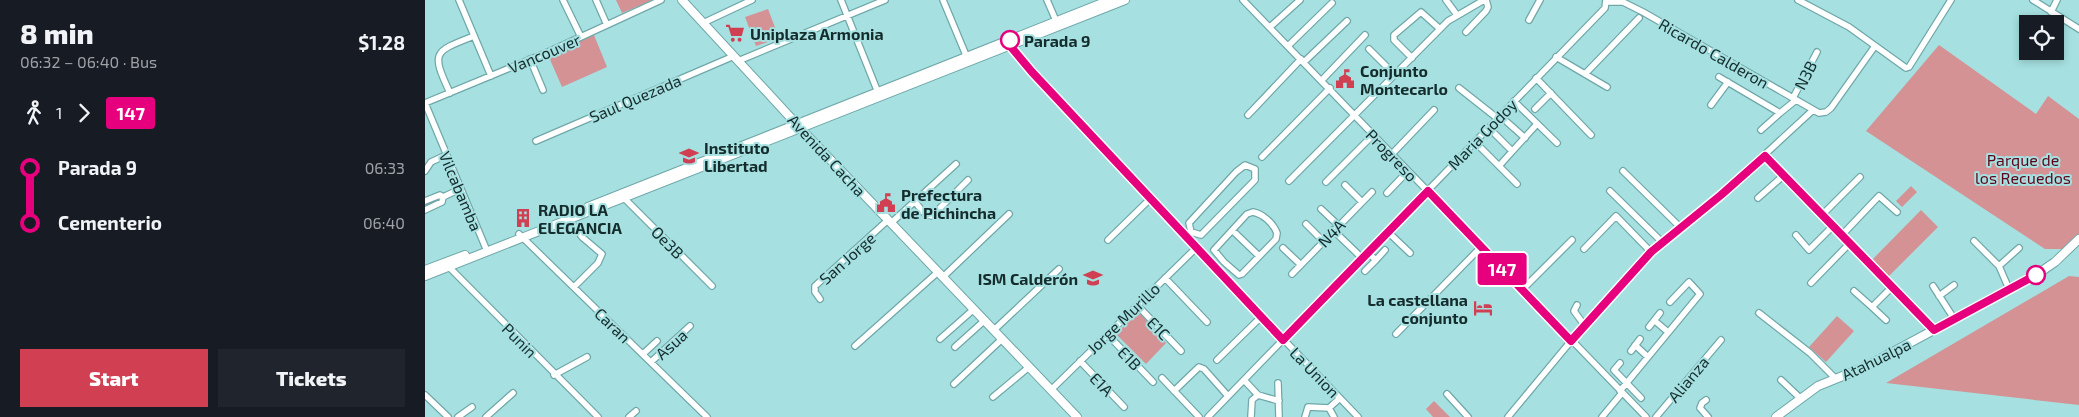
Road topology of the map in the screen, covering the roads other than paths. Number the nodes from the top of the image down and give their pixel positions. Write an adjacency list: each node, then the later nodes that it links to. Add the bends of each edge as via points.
1 (459, 0): 38 (street)
2 (563, 0): 39 (street)
3 (596, 0): 31 (street)
4 (661, 0): 31 (street, Vancouver)
5 (682, 0): 30 (main road, Avenida Cacha)
6 (752, 0): 30 (street)
7 (841, 0): 25 (street)
8 (885, 0): 25 (street, Saul Quezada)
9 (943, 0): 49 (street)
10 (1047, 0): 32 (street)
11 (1110, 0): 32 (main road)
12 (1125, 0): 32 (main road)
13 (1243, 0): 33 (street, Progreso)
14 (1300, 0): 33 (street)
15 (1446, 0): 26 (street)
16 (1485, 0): 26 (street); 36 (street, via 1486,11)
17 (1540, 0): 28 (street)
18 (1797, 0): 42 (street, via 1849,27)
19 (1951, 0): 42 (street, via 1909,67 1904,67)
20 (2033, 0): 24 (street)
21 (2057, 0): 24 (street)
22 (1606, 1): 45 (street, Maria Godoy, via 1605,8); 65 (street, Ricardo Calderon, via 1623,2 1643,12)
23 (1332, 3): 41 (street)
24 (2051, 12): 35 (street)
25 (847, 15): 48 (street, Saul Quezada); 64 (street)
26 (1457, 15): 34 (street)
27 (1639, 18): 51 (street)
28 (1529, 20)
29 (1347, 21): 50 (street)
30 (703, 23): 48 (main road, Avenida Cacha)
31 (607, 24): 39 (street, Vancouver)
32 (1057, 24): 40 (main road)
33 (1270, 27): 41 (street, Progreso)
34 (1440, 29): 46 (street); 46 (street, via 1421,12 1394,35 1394,40)
35 (2079, 29)
36 (1466, 32)
37 (1365, 35): 56 (street)
38 (474, 36): 53 (street); 62 (street, via 450,46 438,56)
39 (581, 37): 47 (street, Vancouver)
40 (1008, 44): 49 (main road); 112 (street, La Union)
41 (1288, 46): 50 (street, Progreso)
42 (1875, 46): 71 (street, via 1831,108 1826,112)
43 (1369, 49): 52 (street)
44 (1817, 52): 65 (street, N3B)
45 (1556, 57): 51 (street); 55 (street, Maria Godoy)
46 (1412, 58): 52 (street)
47 (530, 59): 53 (street, Vancouver); 61 (street)
48 (736, 59): 78 (main road, Avenida Cacha); 84 (street, Saul Quezada)
49 (967, 60): 64 (main road)
50 (1303, 61): 56 (street, Progreso); 73 (street)
51 (1585, 74): 58 (street)
52 (1395, 75): 74 (street)
53 (491, 76): 62 (street, Vancouver)
54 (1719, 77): 57 (street)
55 (1536, 78): 63 (street); 66 (street, Maria Godoy)
56 (1322, 80): 59 (street, Progreso)
57 (1727, 82): 68 (street); 72 (street)
58 (1607, 87)
59 (1330, 88): 74 (street, Progreso); 91 (street)
60 (1459, 88): 75 (street)
61 (543, 90)
62 (450, 93): 67 (street, Vancouver)
63 (1551, 93): 69 (street); 82 (street)
64 (879, 95): 78 (main road)
65 (1795, 99): 71 (street, Ricardo Calderon); 72 (street)
66 (1513, 101): 75 (street, Maria Godoy); 77 (street)
67 (425, 103): 89 (street, Vilcabamba)
68 (1711, 104)
69 (1535, 109)
70 (1434, 110): 88 (street)
71 (1816, 111): 90 (street)
72 (1780, 113): 79 (street)
73 (1248, 115)
74 (1355, 115): 81 (street, Progreso); 100 (street)
75 (1497, 118): 85 (street, Maria Godoy)
76 (1507, 122): 83 (street)
77 (1537, 124): 83 (street); 86 (street)
78 (799, 126): 110 (main road); 122 (main road, Avenida Cacha); 132 (main road)
79 (1761, 130)
80 (1495, 134): 87 (street)
81 (1373, 135): 88 (street, Progreso); 101 (street)
82 (1591, 135)
83 (1525, 138): 87 (street)
84 (536, 141)
85 (1475, 142): 93 (street); 105 (street, Maria Godoy)
86 (1557, 143)
87 (1512, 151): 93 (street)
88 (1392, 154): 95 (street, Progreso)
89 (446, 155): 94 (street, via 431,162); 104 (street, Vilcabamba)
90 (1765, 156): 97 (street); 126 (street)
91 (1262, 157)
92 (956, 164): 114 (street)
93 (1499, 166): 102 (street)
94 (425, 171)
95 (1408, 171): 105 (street, Progreso); 108 (street)
96 (1623, 171): 126 (street)
97 (1784, 175): 111 (street); 120 (street)
98 (1860, 177): 120 (street)
99 (968, 180): 114 (street, via 932,216 925,214)
100 (1289, 181)
101 (1326, 182)
102 (1517, 184)
103 (1345, 185): 115 (street)
104 (460, 189): 109 (street); 144 (street, Vilcabamba)
105 (1428, 191): 128 (street, Maria Godoy); 140 (street, Progreso)
106 (1609, 191): 138 (street)
107 (1372, 192): 115 (street, N4A)
108 (1387, 193)
109 (443, 197): 113 (street, via 440,195); 117 (street, via 442,202)
110 (625, 198): 121 (main road); 167 (street, Oe3B)
111 (1758, 198)
112 (1151, 199): 129 (street, La Union); 134 (street)
113 (425, 201)
114 (915, 202): 122 (street)
115 (1362, 202): 125 (street, N4A)
116 (1321, 209): 125 (street)
117 (425, 210)
118 (1897, 212): 130 (street, via 1879,196)
119 (1009, 214): 162 (street)
120 (1822, 215): 124 (street)
121 (569, 219): 132 (main road); 169 (street, via 582,237 601,254 598,263)
122 (890, 222): 162 (main road, Avenida Cacha); 175 (street, San Jorge, via 815,286)
123 (1306, 224): 136 (street)
124 (1833, 226): 130 (street); 131 (street, via 1809,250)
125 (1336, 228): 136 (street, N4A); 151 (street)
126 (1681, 228): 138 (street)
127 (1233, 230): 150 (street); 150 (street, via 1247,214 1253,212 1268,220 1277,233); 153 (street, via 1214,250)
128 (1388, 232): 148 (street, Maria Godoy); 149 (street)
129 (1188, 234): 129 (street, via 1189,223 1236,172 1245,165 1252,166 1255,180 1201,235); 141 (street, La Union)
130 (1842, 234): 139 (street)
131 (1796, 235)
132 (521, 236): 144 (main road); 169 (street, Caran)
133 (2079, 239): 171 (main road, Atahualpa, via 2037,275)
134 (1108, 240)
135 (1571, 240): 172 (street)
136 (1323, 241): 155 (street, N4A)
137 (1974, 241): 156 (street)
138 (1663, 243): 147 (street)
139 (1850, 244): 165 (street); 170 (street)
140 (1481, 247): 172 (street, Progreso); 195 (street)
141 (1196, 248): 158 (street, La Union); 164 (street, Jorge Murillo)
142 (1283, 248): 155 (street)
143 (2019, 248): 156 (street)
144 (486, 249): 154 (main road)
145 (1584, 249): 147 (street, via 1616,216)
146 (1385, 250): 152 (street)
147 (1651, 252): 190 (street)
148 (1368, 253): 151 (street, Maria Godoy); 152 (street)
149 (1411, 253)
150 (1259, 256): 153 (street, via 1240,275)
151 (1363, 258): 200 (street, Maria Godoy)
152 (1376, 260): 160 (street)
153 (1224, 262): 158 (street)
154 (446, 264): 159 (main road); 163 (main road); 217 (street, Punin)
155 (1301, 265): 161 (street, N4A)
156 (1999, 266): 171 (street)
157 (1059, 269): 192 (street)
158 (1217, 269): 183 (street, La Union)
159 (425, 270)
160 (1365, 271)
161 (1292, 274)
162 (940, 275): 180 (main road, Avenida Cacha); 205 (street)
163 (425, 276)
164 (1165, 278): 178 (street, Jorge Murillo); 188 (street)
165 (1811, 283)
166 (1954, 285): 174 (street)
167 (712, 286)
168 (1933, 286): 174 (street)
169 (574, 287): 209 (street, Caran)
170 (1892, 287): 179 (street); 193 (street)
171 (2009, 289): 186 (main road, Atahualpa)
172 (1522, 290): 203 (street, Progreso)
173 (1855, 291): 179 (street)
174 (1939, 296): 186 (street)
175 (820, 299)
176 (1670, 302): 194 (street, via 1689,282 1700,294)
177 (1577, 305): 190 (street, via 1574,311)
178 (1137, 306): 196 (street, Jorge Murillo); 207 (street, E1C)
179 (1873, 307): 185 (street)
180 (974, 309): 184 (main road, Avenida Cacha); 197 (street)
181 (1660, 313): 187 (street)
182 (1759, 313): 219 (street, via 1810,353)
183 (1261, 317): 200 (street, La Union); 212 (street)
184 (985, 320): 192 (main road, Avenida Cacha); 206 (street)
185 (1886, 320)
186 (1953, 320): 193 (main road, Atahualpa)
187 (1655, 321): 191 (street); 194 (street)
188 (1207, 322)
189 (690, 326): 214 (street, Asua)
190 (1585, 326): 203 (street)
191 (1649, 327)
192 (994, 330): 198 (main road, Avenida Cacha)
193 (1934, 330): 219 (main road, Atahualpa, via 1865,367)
194 (1668, 332): 211 (street)
195 (1396, 334)
196 (1108, 335): 213 (street, Jorge Murillo); 222 (street, E1B)
197 (940, 339)
198 (1002, 339): 216 (main road, Avenida Cacha); 225 (street)
199 (1640, 339): 204 (street)
200 (1283, 340): 220 (street, Maria Godoy); 235 (street, La Union)
201 (1721, 340): 262 (street, Alianza)
202 (657, 341): 209 (street)
203 (1571, 341): 228 (street, Progreso); 259 (street)
204 (1635, 345): 208 (street); 211 (street)
205 (855, 346)
206 (955, 347)
207 (1181, 351)
208 (1631, 351)
209 (643, 354): 214 (street, Caran)
210 (587, 357): 217 (street)
211 (1648, 357): 223 (street)
212 (1217, 360)
213 (1079, 361): 226 (street, Jorge Murillo); 241 (street, E1A)
214 (651, 362): 244 (street, Caran)
215 (1620, 363): 223 (street, via 1614,370)
216 (1029, 367): 226 (main road, Avenida Cacha); 234 (street)
217 (554, 374): 248 (street, Punin)
218 (1162, 378): 227 (street)
219 (1835, 378): 237 (main road, Atahualpa)
220 (1244, 380): 230 (street); 233 (street, Maria Godoy)
221 (1781, 380): 237 (street)
222 (1153, 382)
223 (1627, 382): 228 (street); 236 (street)
224 (1278, 383): 239 (street)
225 (954, 384)
226 (1051, 390): 250 (main road, Avenida Cacha)
227 (1174, 391): 233 (street, via 1199,367); 251 (street)
228 (1621, 392): 260 (street); 261 (street, Progreso)
229 (513, 394): 247 (street)
230 (1257, 394): 239 (street); 253 (street, via 1252,401)
231 (1447, 394): 258 (street)
232 (425, 395): 245 (street)
233 (1228, 396): 252 (street, Maria Godoy)
234 (993, 397)
235 (1340, 398): 242 (street); 257 (street, La Union)
236 (1641, 398)
237 (1800, 398): 264 (main road, Atahualpa)
238 (1706, 400): 263 (street, via 1700,408)
239 (1279, 401): 254 (street)
240 (472, 406): 246 (street)
241 (1124, 407)
242 (1329, 408): 255 (street, via 1308,407); 256 (street)
243 (636, 411): 249 (street)
244 (704, 416)
245 (447, 417)
246 (458, 417)
247 (485, 417)
248 (598, 417)
249 (629, 417)
250 (1077, 417)
251 (1199, 417)
252 (1208, 417)
253 (1251, 417)
254 (1279, 417)
255 (1305, 417)
256 (1334, 417)
257 (1358, 417)
258 (1468, 417)
259 (1508, 417)
260 (1602, 417)
261 (1646, 417)
262 (1656, 417)
263 (1708, 417)
264 (1776, 417)

